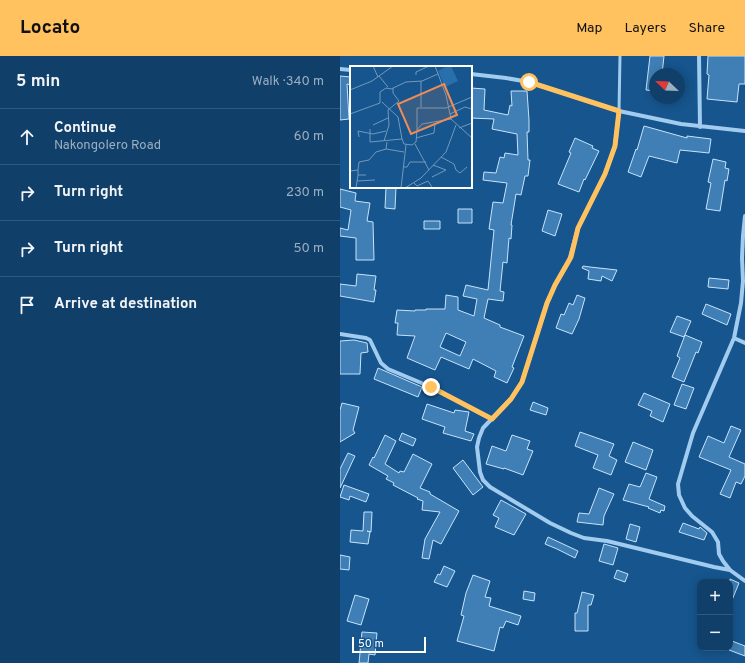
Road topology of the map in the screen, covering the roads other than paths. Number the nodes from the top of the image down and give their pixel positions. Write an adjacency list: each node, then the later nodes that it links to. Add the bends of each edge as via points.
1 (620, 56): 4 (lane)
2 (699, 56): 5 (street)
3 (472, 74): 4 (street, via 529,82)
4 (619, 111): 5 (street); 11 (street, via 615,146 605,174 578,228 571,257 547,303 522,382 511,399)
5 (700, 127): 6 (street)
6 (745, 131)
7 (745, 216): 9 (street, via 741,304)
8 (340, 334): 11 (street, via 370,340 381,363 388,370 431,387)
9 (734, 338): 10 (street); 12 (street, via 690,441 678,484 679,495 685,508 716,538 721,558)
10 (745, 343)
11 (492, 419): 12 (street, via 483,428 477,447 480,472 490,487 544,519 584,538)
12 (730, 570): 13 (street)
13 (745, 581)

